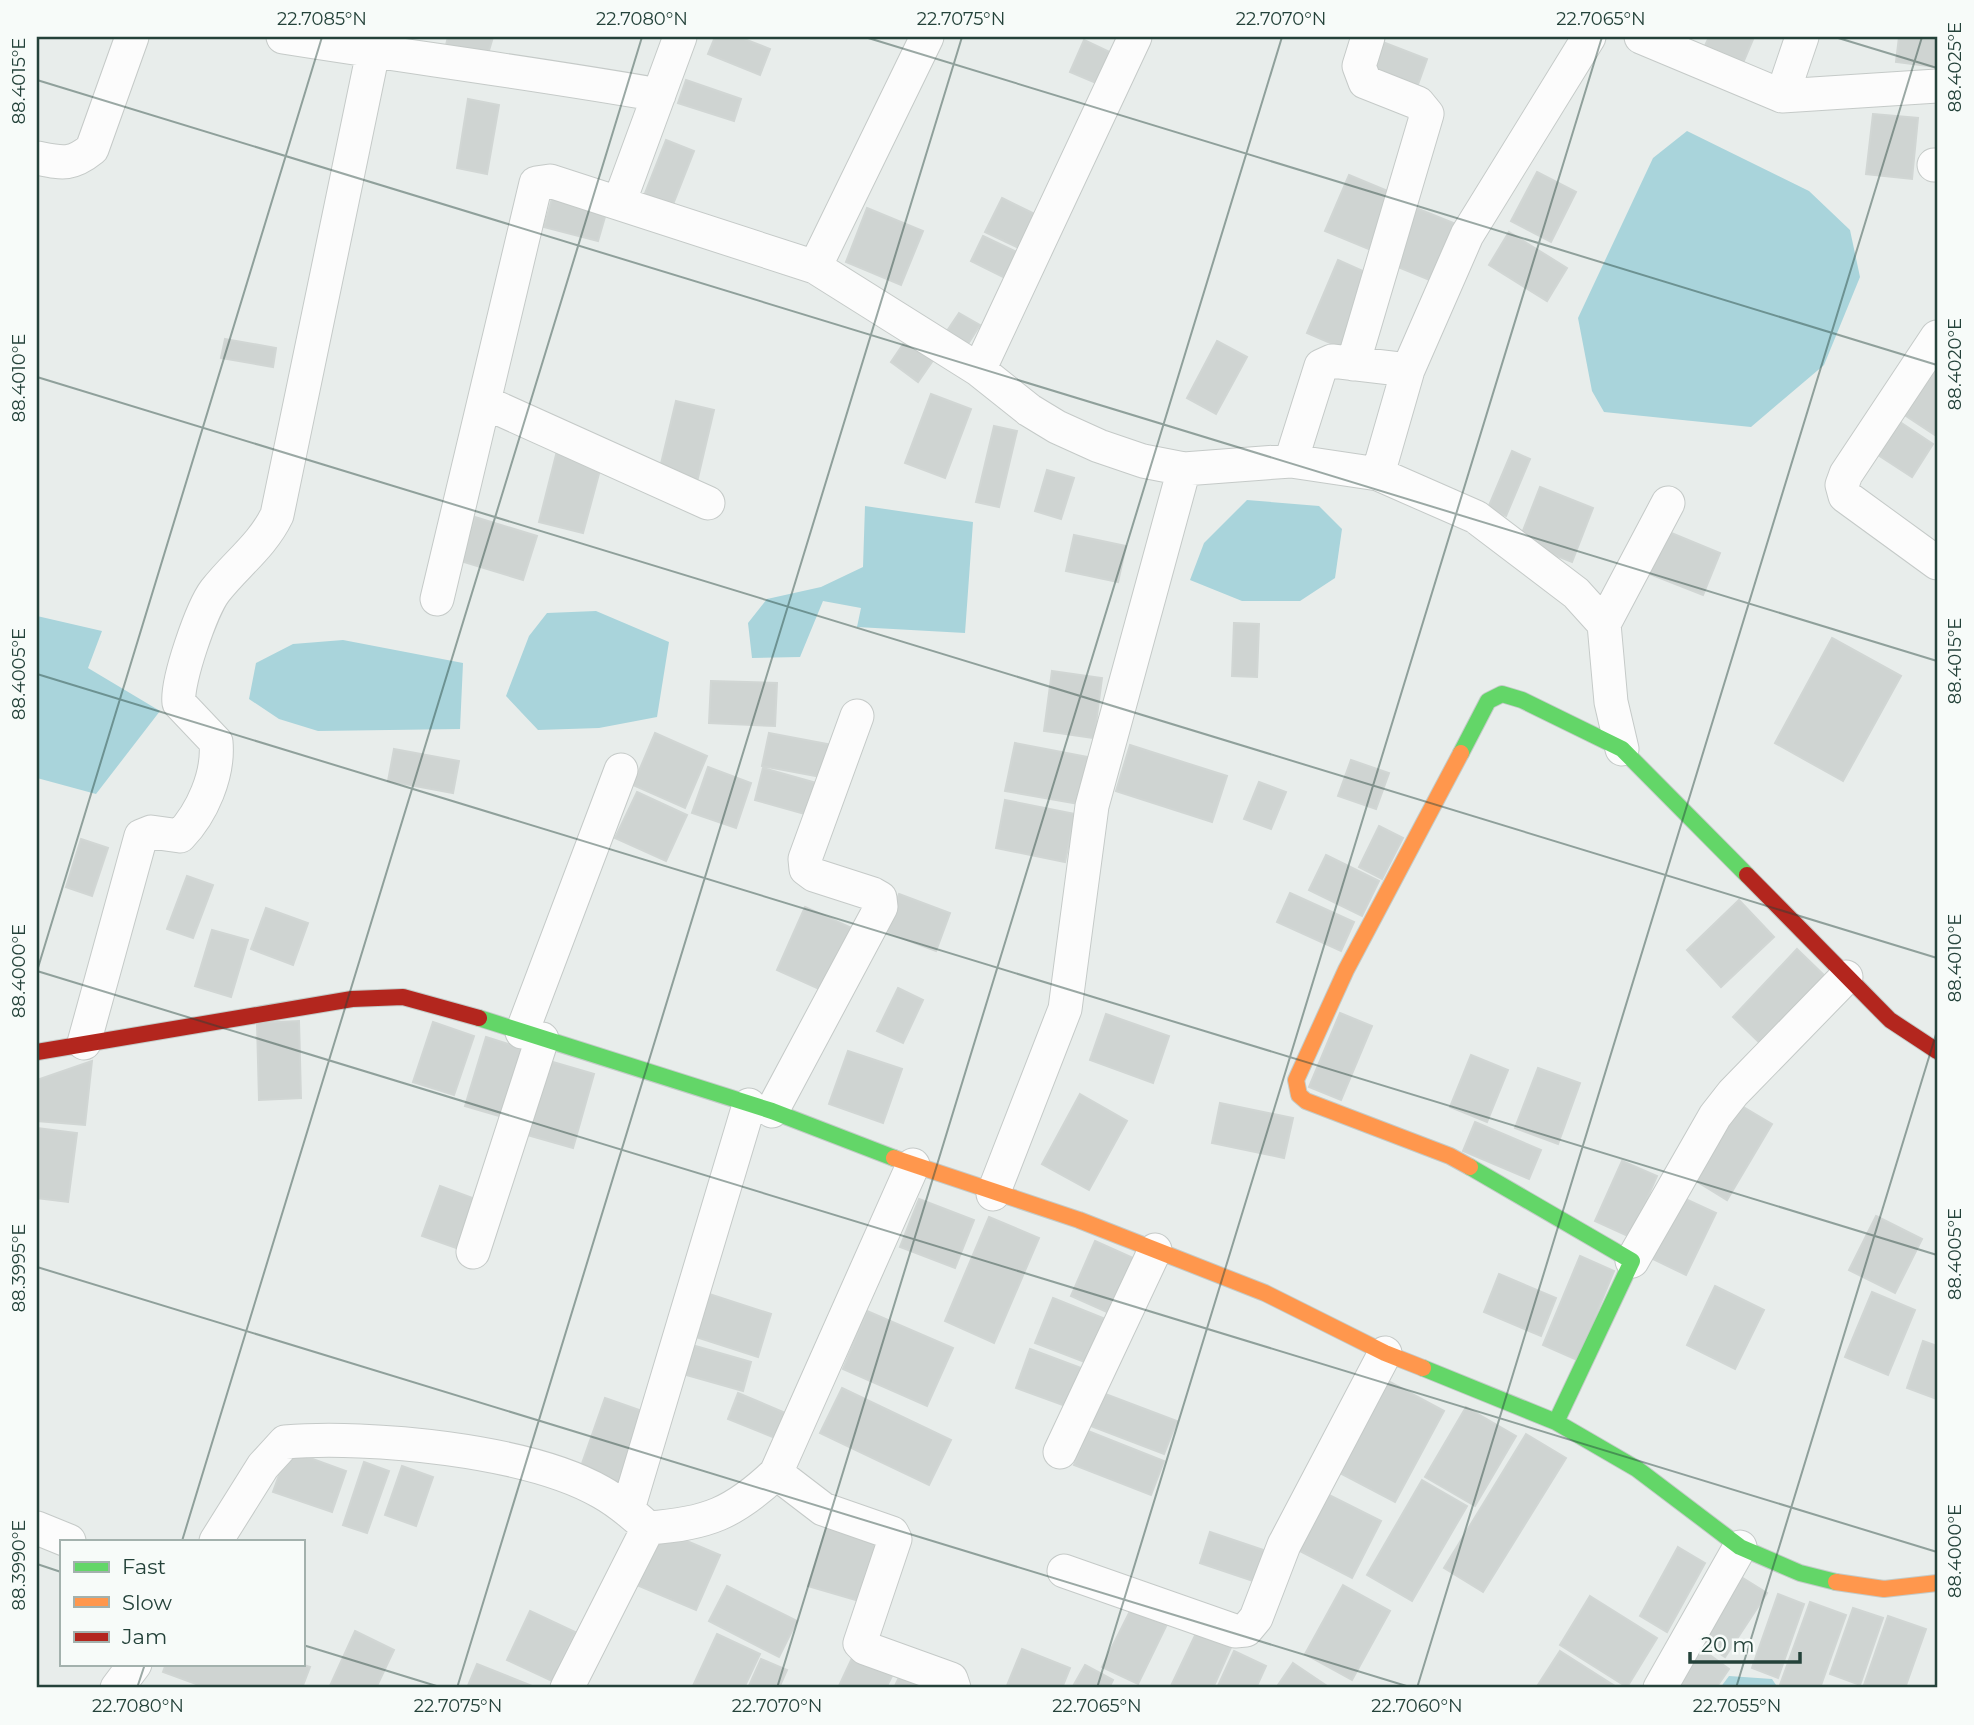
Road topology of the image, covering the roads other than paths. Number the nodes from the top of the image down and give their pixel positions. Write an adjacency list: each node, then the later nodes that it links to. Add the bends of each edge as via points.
1 (132, 37): 15 (street, via 92,149 78,161)
2 (283, 37): 11 (street)
3 (680, 37): 13 (street)
4 (928, 37): 17 (street)
5 (1135, 37): 20 (street)
6 (1368, 37): 19 (street, via 1359,66 1365,82 1418,103 1427,114)
7 (1588, 37): 21 (street, via 1467,234)
8 (1641, 37): 10 (street)
9 (1802, 37): 14 (street)
10 (1676, 43): 14 (street)
11 (373, 51): 13 (street); 36 (street, via 277,515 265,538 211,597 178,681 179,703 216,742 210,785 180,836 151,832 141,836)
12 (1937, 86): 14 (street)
13 (659, 95): 16 (street)
14 (1782, 96)
15 (37, 158)
16 (619, 203): 17 (street); 22 (street, via 550,181 536,183)
17 (815, 267): 20 (street)
18 (1937, 337): 28 (street, via 1842,485 1845,496)
19 (1353, 364): 21 (street); 23 (street, via 1332,361 1321,366)
20 (979, 370): 24 (street, via 1057,428 1143,461)
21 (1408, 370): 25 (street)
22 (484, 402): 26 (street); 29 (street)
23 (1291, 461): 24 (street); 25 (street)
24 (1184, 469): 41 (street, via 1092,806 1065,1009)
25 (1378, 474): 30 (street, via 1476,517 1576,593)
26 (708, 503)
27 (1668, 503): 30 (street)
28 (1937, 563)
29 (438, 599)
30 (1604, 624): 32 (street, via 1611,702)
31 (857, 716): 39 (street, via 805,859 806,869 873,894 880,898 881,907)
32 (1622, 749): 34 (street); 44 (street, via 1522,700 1502,694 1488,701 1346,970 1296,1080 1298,1095 1306,1101 1450,1156)
33 (621, 771): 35 (street)
34 (1846, 977): 37 (street, via 1890,1020); 44 (street, via 1727,1101 1699,1140)
35 (532, 1035): 36 (street, via 403,997 352,999); 39 (street); 43 (street)
36 (84, 1043): 38 (street)
37 (1937, 1051)
38 (37, 1052)
39 (761, 1108): 40 (street); 49 (street)
40 (913, 1165): 41 (street); 48 (street)
41 (993, 1194): 42 (street, via 1079,1220)
42 (1155, 1250): 45 (street, via 1265,1293); 47 (street)
43 (473, 1252)
44 (1632, 1261): 46 (street)
45 (1385, 1353): 46 (street); 54 (street, via 1284,1545 1256,1618 1246,1630 1235,1631)
46 (1556, 1422): 53 (street, via 1637,1469)
47 (1060, 1452)
48 (776, 1473): 49 (street, via 746,1501 718,1516 671,1527); 59 (street, via 823,1509 892,1533 895,1539 860,1643 951,1679)
49 (638, 1518): 52 (street, via 599,1490 529,1464 373,1441 315,1440 285,1443 263,1466); 58 (street)
50 (37, 1528): 51 (street)
51 (67, 1540)
52 (217, 1540)
53 (1740, 1547): 55 (street, via 1800,1573 1853,1587); 60 (street)
54 (1064, 1571)
55 (1937, 1583)
56 (134, 1666): 57 (street)
57 (117, 1688)
58 (567, 1688)
59 (954, 1688)
60 (1660, 1688)

